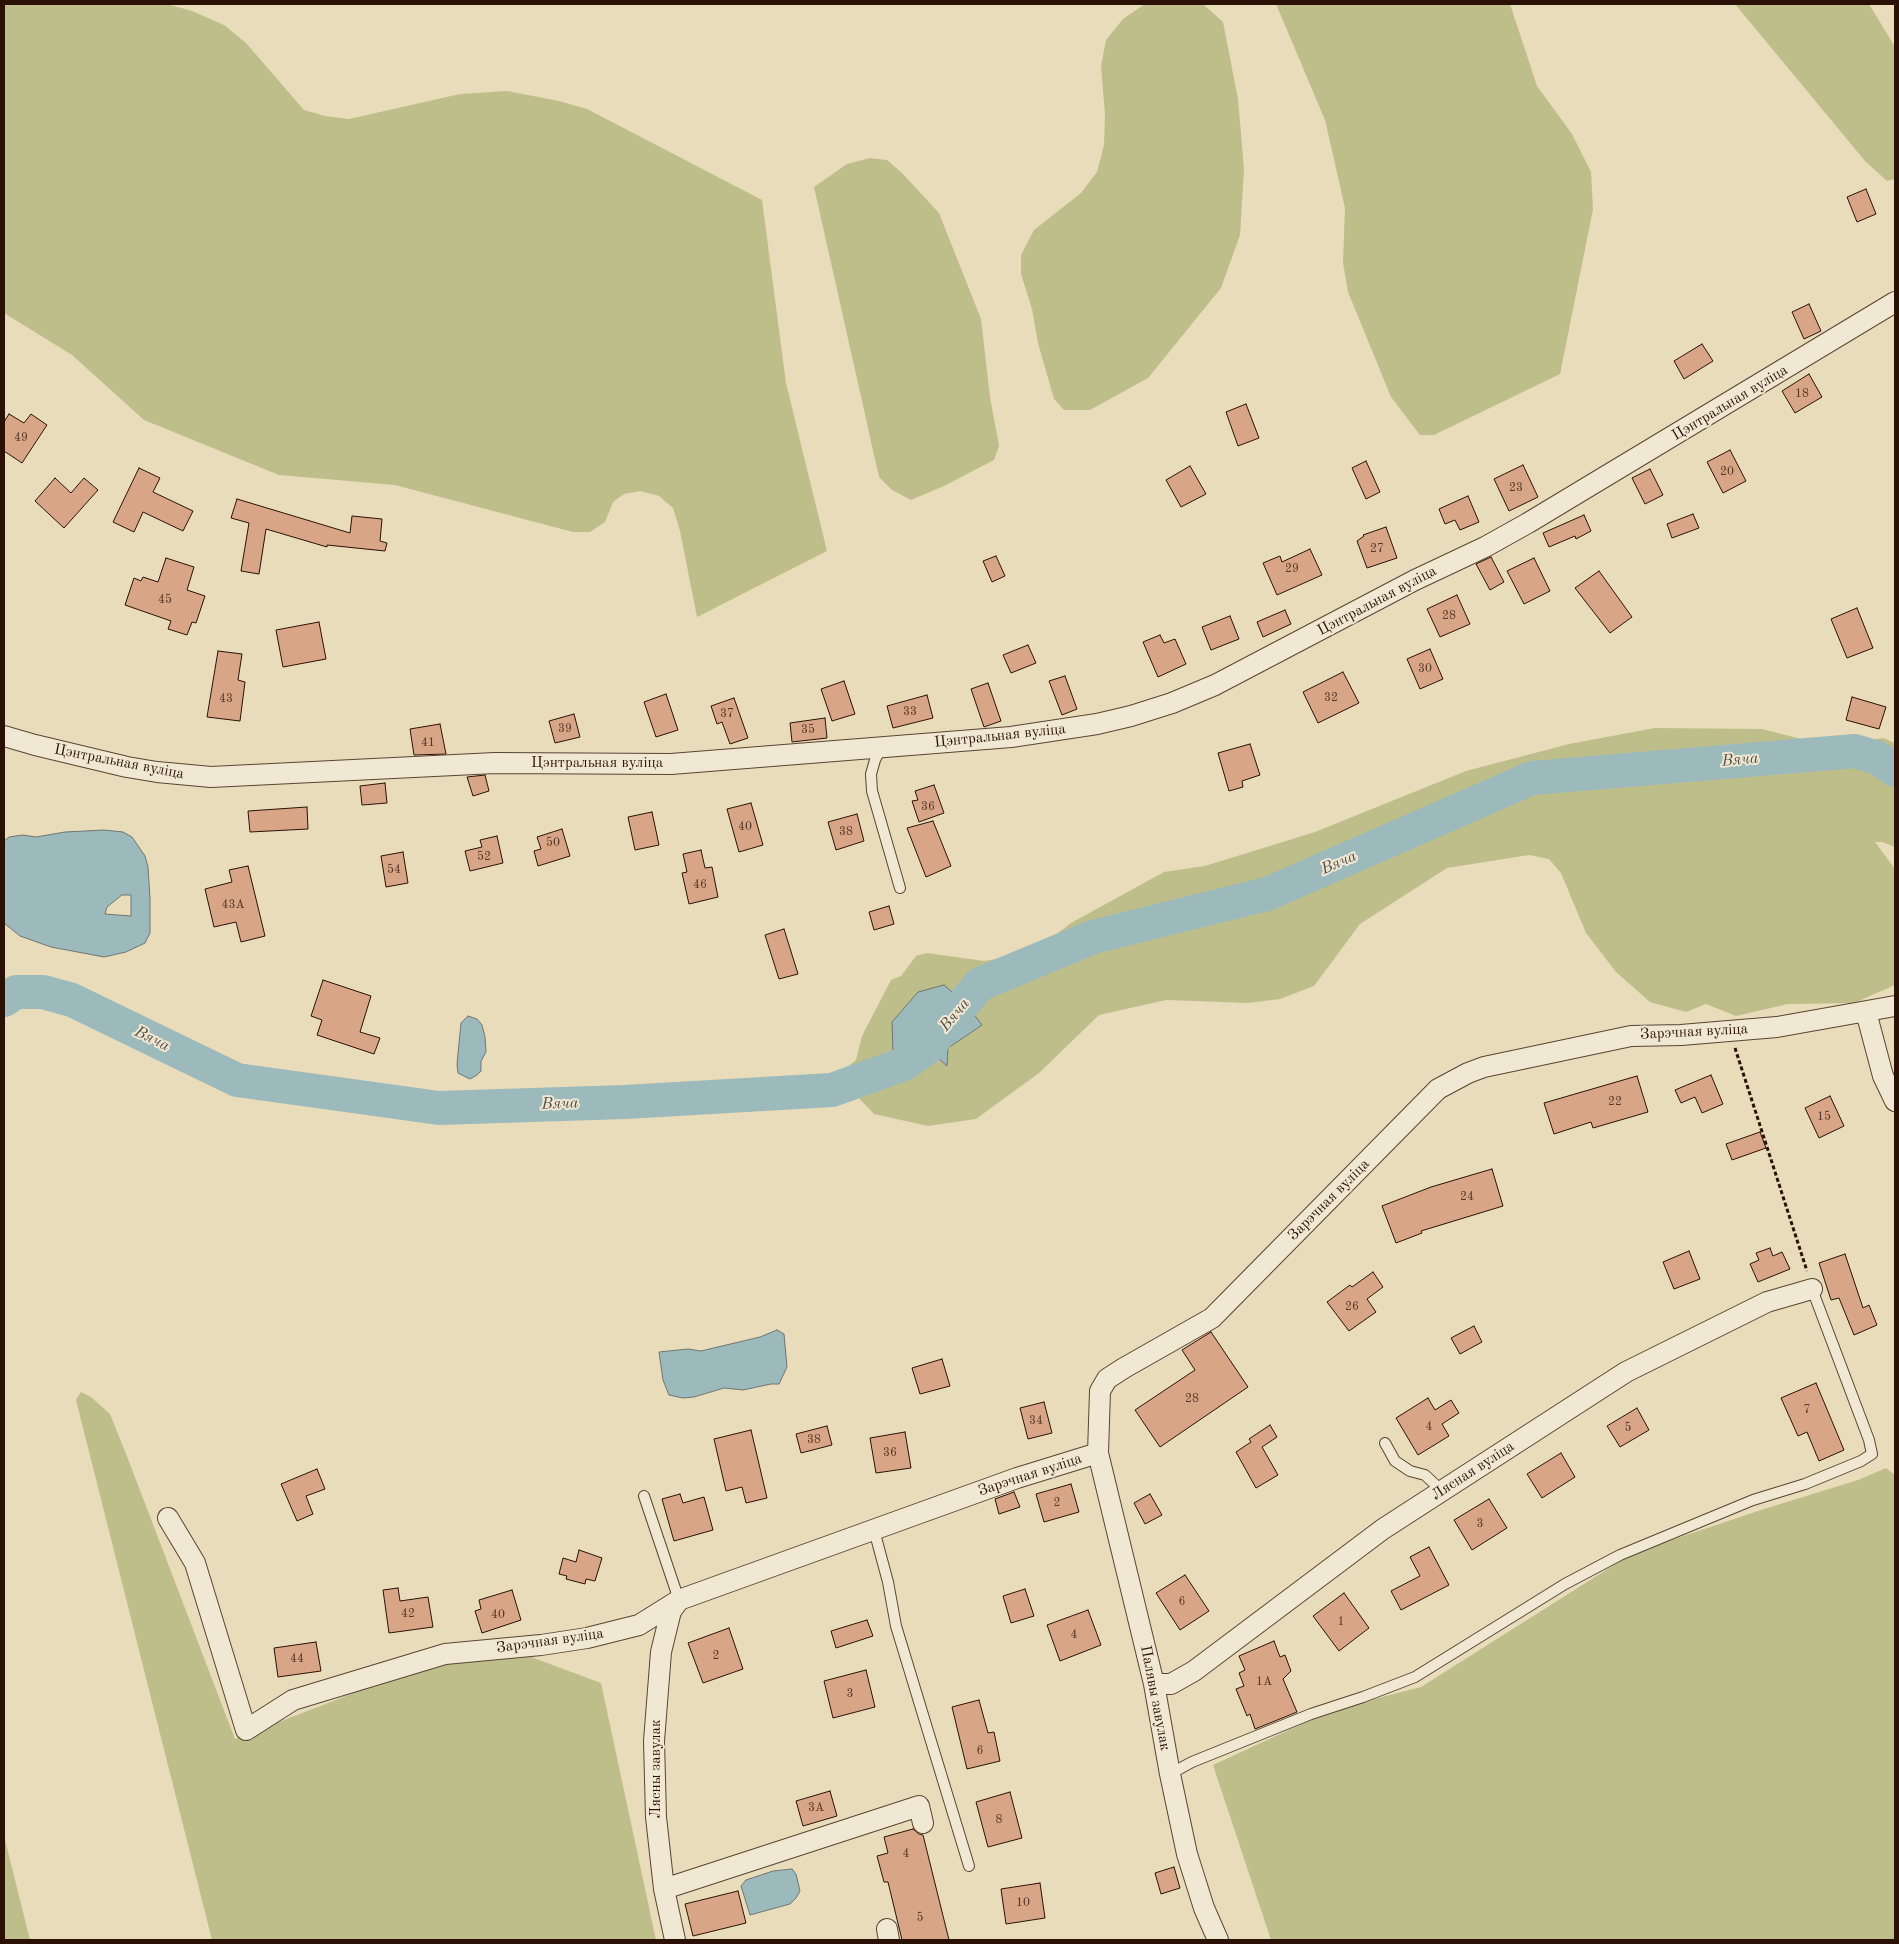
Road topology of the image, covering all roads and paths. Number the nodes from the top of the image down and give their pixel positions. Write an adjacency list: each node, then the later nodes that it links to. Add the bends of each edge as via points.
1 (1895, 302): 3 (street, Цэнтральная вуліца, via 1528,523 1214,685 1172,703 1088,726 1011,737)
2 (4, 736): 3 (street, Цэнтральная вуліца, via 127,767 211,778 495,763 671,764)
3 (881, 748): 4 (lane, via 872,774 872,791)
4 (900, 888)
5 (1895, 1006): 6 (street, Зарэчная вуліца)
6 (1866, 1012): 7 (street, Зарэчная вуліца, via 1777,1027); 8 (street, via 1883,1076)
7 (1729, 1031): 9 (path); 11 (street, Зарэчная вуліца, via 1631,1036 1484,1067 1438,1089 1212,1318 1107,1379 1100,1391)
8 (1895, 1101)
9 (1812, 1289): 12 (street, Лясная вуліца, via 1767,1302 1626,1372); 18 (lane, via 1872,1454 1805,1484 1753,1500 1620,1555 1557,1589 1415,1677 1311,1714)
10 (1385, 1443): 12 (lane, via 1395,1461 1410,1471 1425,1475)
11 (1098, 1453): 15 (street, Зарэчная вуліца, via 1017,1478); 17 (street, Палявы завулак)
12 (1442, 1490): 17 (street, Лясная вуліца, via 1376,1534 1194,1671 1171,1684)
13 (644, 1496): 16 (lane)
14 (168, 1518): 16 (street, Зарэчная вуліца, via 194,1563 246,1730 293,1700 445,1654 587,1638 639,1624)
15 (874, 1530): 16 (street, Зарэчная вуліца); 20 (lane, via 896,1626)
16 (679, 1600): 21 (street, Лясны завулак, via 671,1611 661,1652 654,1741 656,1817)
17 (1154, 1684): 18 (street, Палявы завулак)
18 (1170, 1774): 23 (street, Палявы завулак, via 1188,1854 1204,1908)
19 (923, 1823): 21 (street, via 919,1806)
20 (969, 1866)
21 (664, 1888): 22 (street, Лясны завулак)
22 (675, 1940)
23 (1218, 1940)

